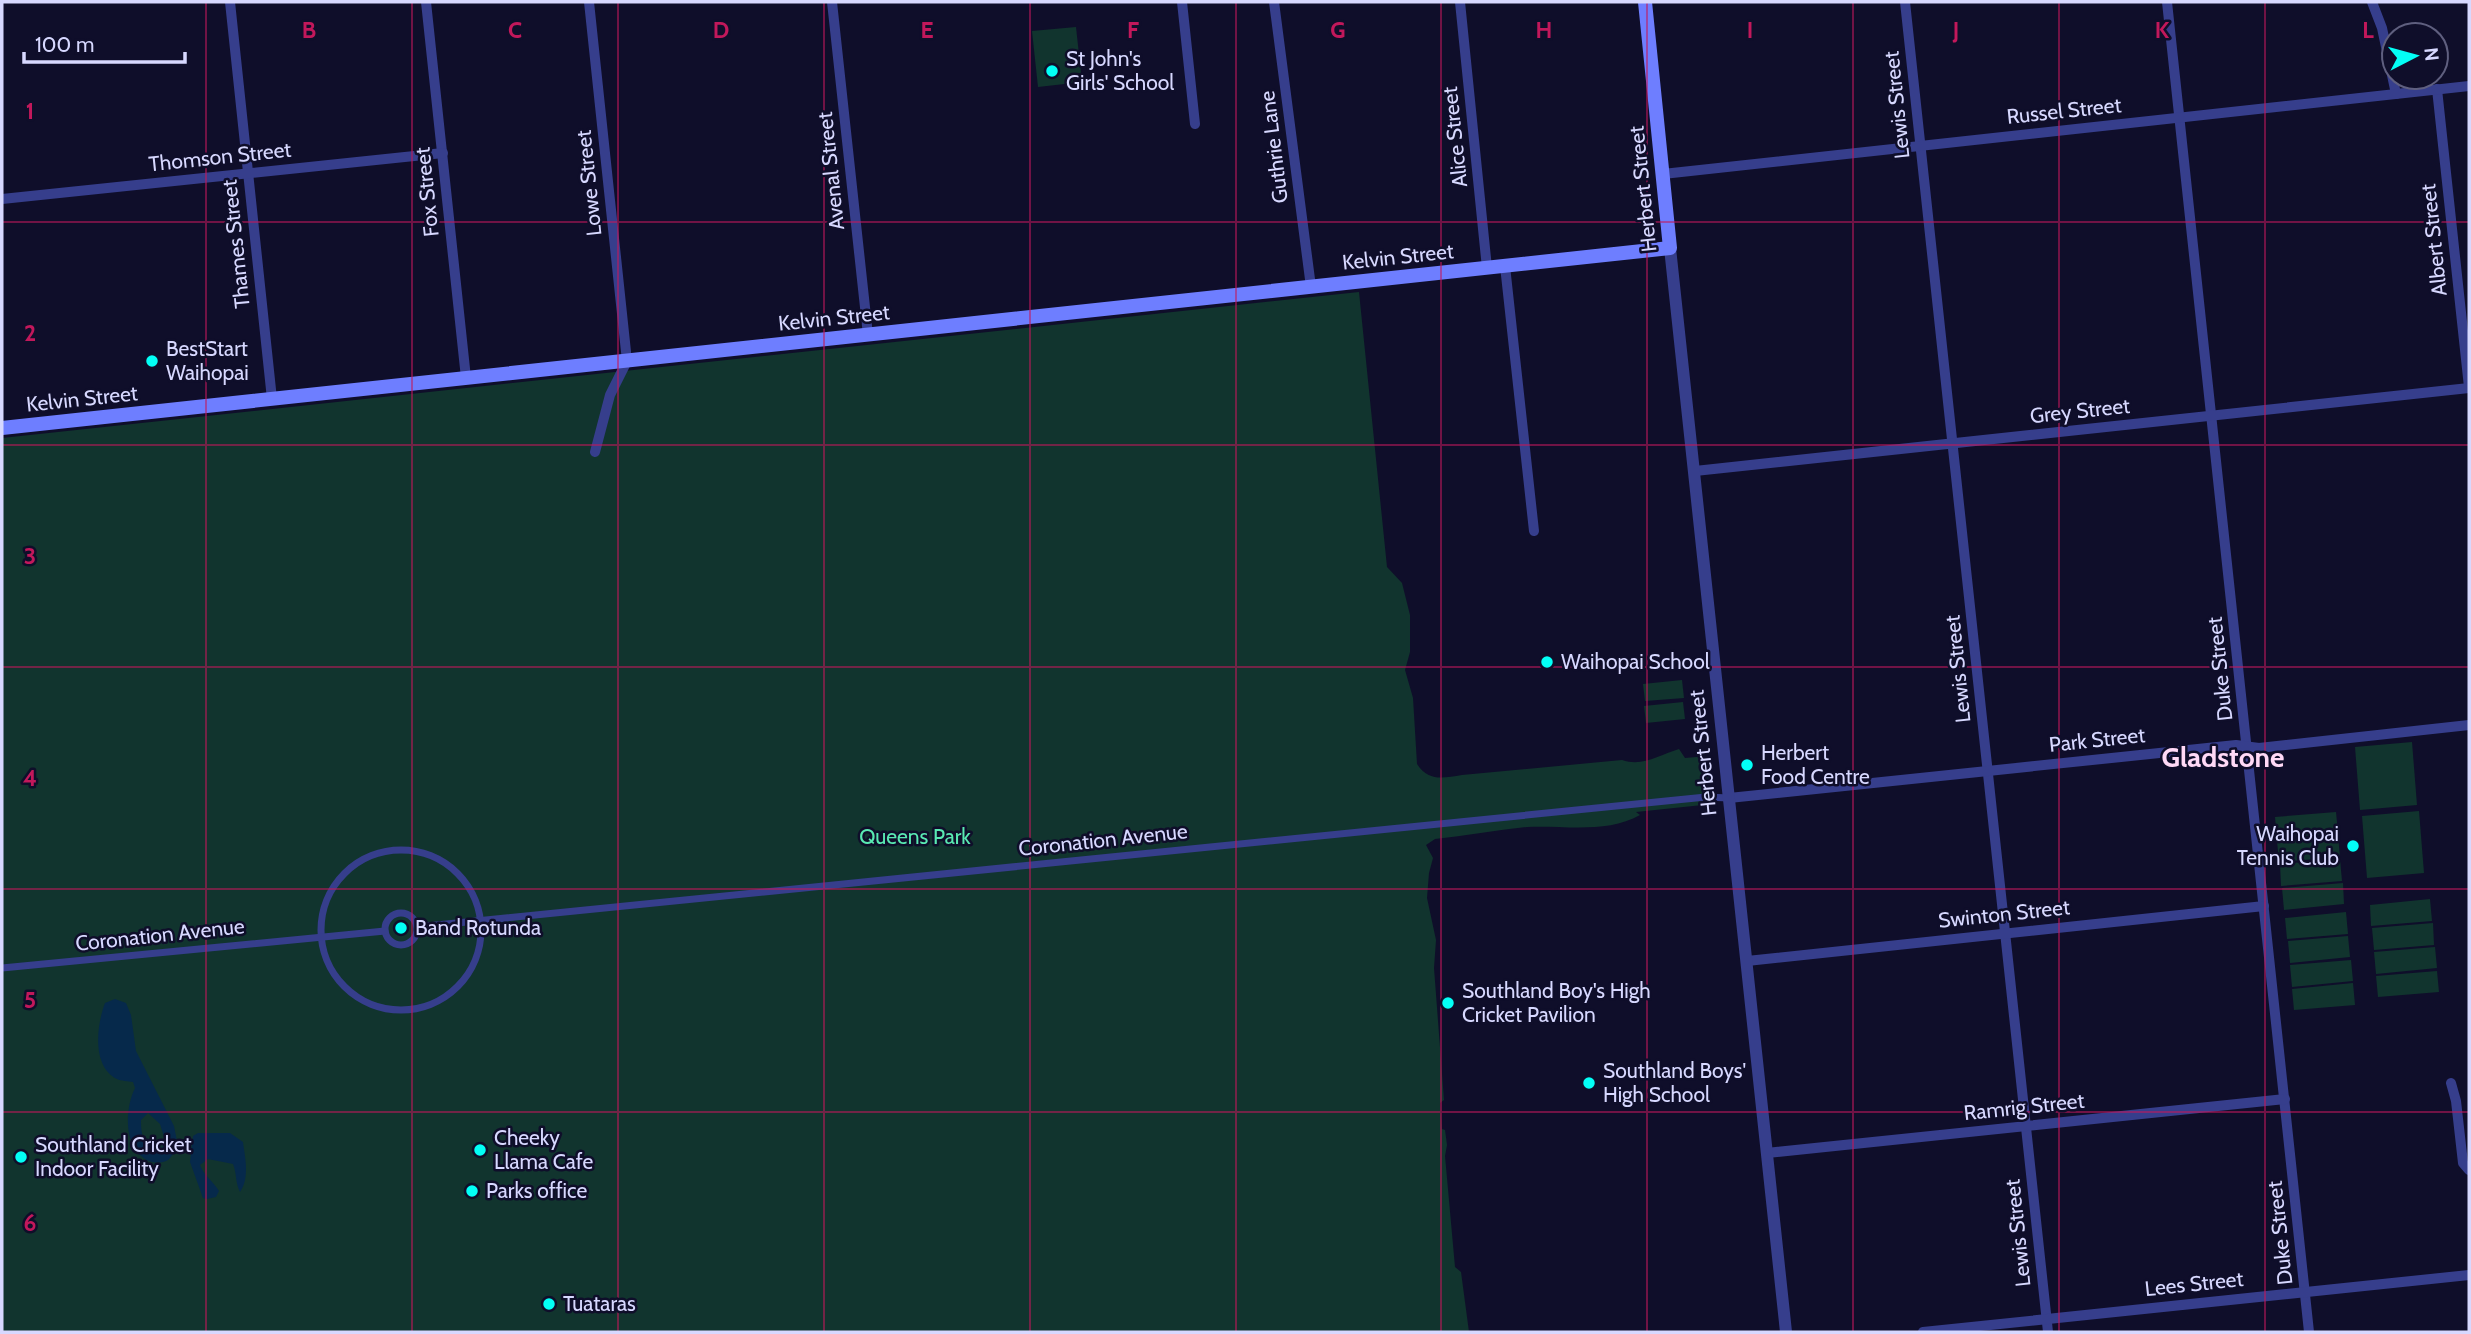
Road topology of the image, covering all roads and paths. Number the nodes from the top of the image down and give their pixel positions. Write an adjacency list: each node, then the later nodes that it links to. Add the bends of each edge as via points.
1 (230, 2): 21 (street, Thames Street)
2 (426, 2): 20 (street, Fox Street)
3 (589, 2): 29 (street, Lowe Street)
4 (832, 2): 28 (street, Avenal Street)
5 (1182, 2): 18 (street)
6 (1274, 2): 27 (street, Guthrie Lane)
7 (1460, 2): 26 (street, Alice Street)
8 (1645, 2): 22 (main road, Herbert Street)
9 (1905, 2): 19 (street, Lewis Street)
10 (2167, 2): 17 (street, Duke Street)
11 (2372, 2): 16 (street)
12 (2469, 86): 13 (street, Russel Street)
13 (2450, 88)
14 (2421, 91): 16 (street, Russel Street)
15 (2437, 91): 31 (street, Albert Street)
16 (2396, 94): 17 (street, Russel Street)
17 (2179, 118): 19 (street, Russel Street); 33 (street, Duke Street)
18 (1195, 124)
19 (1921, 146): 22 (street, Russel Street); 35 (street, Lewis Street)
20 (443, 153): 21 (street, Thomson Street); 30 (street, Fox Street)
21 (248, 173): 23 (street, Thomson Street); 32 (street, Thames Street)
22 (1663, 174): 24 (main road, Herbert Street)
23 (2, 199)
24 (1670, 248): 25 (main road, Kelvin Street); 37 (street, Herbert Street)
25 (1505, 266): 26 (main road, Kelvin Street); 38 (street)
26 (1487, 268): 27 (main road, Kelvin Street)
27 (1311, 287): 28 (main road, Kelvin Street)
28 (868, 335): 29 (main road, Kelvin Street)
29 (627, 361): 30 (main road, Kelvin Street); 36 (street, via 610,395)
30 (466, 378): 32 (main road, Kelvin Street)
31 (2469, 387): 33 (street, Grey Street)
32 (272, 400): 34 (main road, Kelvin Street)
33 (2211, 416): 35 (street, Grey Street); 40 (street, Duke Street)
34 (2, 428)
35 (1953, 444): 37 (street, Grey Street); 41 (street, Lewis Street)
36 (595, 452)
37 (1695, 471): 42 (street, Herbert Street)
38 (1534, 531)
39 (2469, 725): 40 (street, Park Street)
40 (2248, 746): 41 (street, Park Street); 43 (street, Duke Street)
41 (1988, 771): 42 (street, Park Street); 47 (street, Lewis Street)
42 (1729, 798): 44 (street, Coronation Avenue); 49 (street, Herbert Street)
43 (2264, 906): 47 (street, Swinton Street); 52 (street, Duke Street)
44 (481, 921): 45 (street, Coronation Avenue); 48 (street, via 463,879 446,863 403,849 360,860 342,874 322,914); 48 (street, via 476,960 466,978 435,1003 398,1011 363,1001 346,989 325,956)
45 (417, 927): 46 (street, via 407,914 396,913 387,920); 46 (street, via 415,937 402,945 393,943)
46 (385, 930): 48 (street, Coronation Avenue)
47 (2006, 933): 49 (street, Swinton Street); 53 (street, Lewis Street)
48 (321, 936): 50 (street, Coronation Avenue)
49 (1747, 961): 54 (street, Herbert Street)
50 (2, 968)
51 (2451, 1083): 55 (street, via 2463,1163)
52 (2285, 1099): 53 (street, Ramrig Street); 57 (street, Duke Street)
53 (2026, 1126): 54 (street, Ramrig Street); 58 (street, Lewis Street)
54 (1767, 1153): 59 (street, Herbert Street)
55 (2469, 1170)
56 (2469, 1275): 57 (street, Lees Street)
57 (2305, 1292): 58 (street, Lees Street); 62 (street, Duke Street)
58 (2046, 1319): 60 (street, Lees Street); 61 (street, Lewis Street)
59 (1786, 1332)
60 (1923, 1332)
61 (2048, 1332)
62 (2309, 1332)

